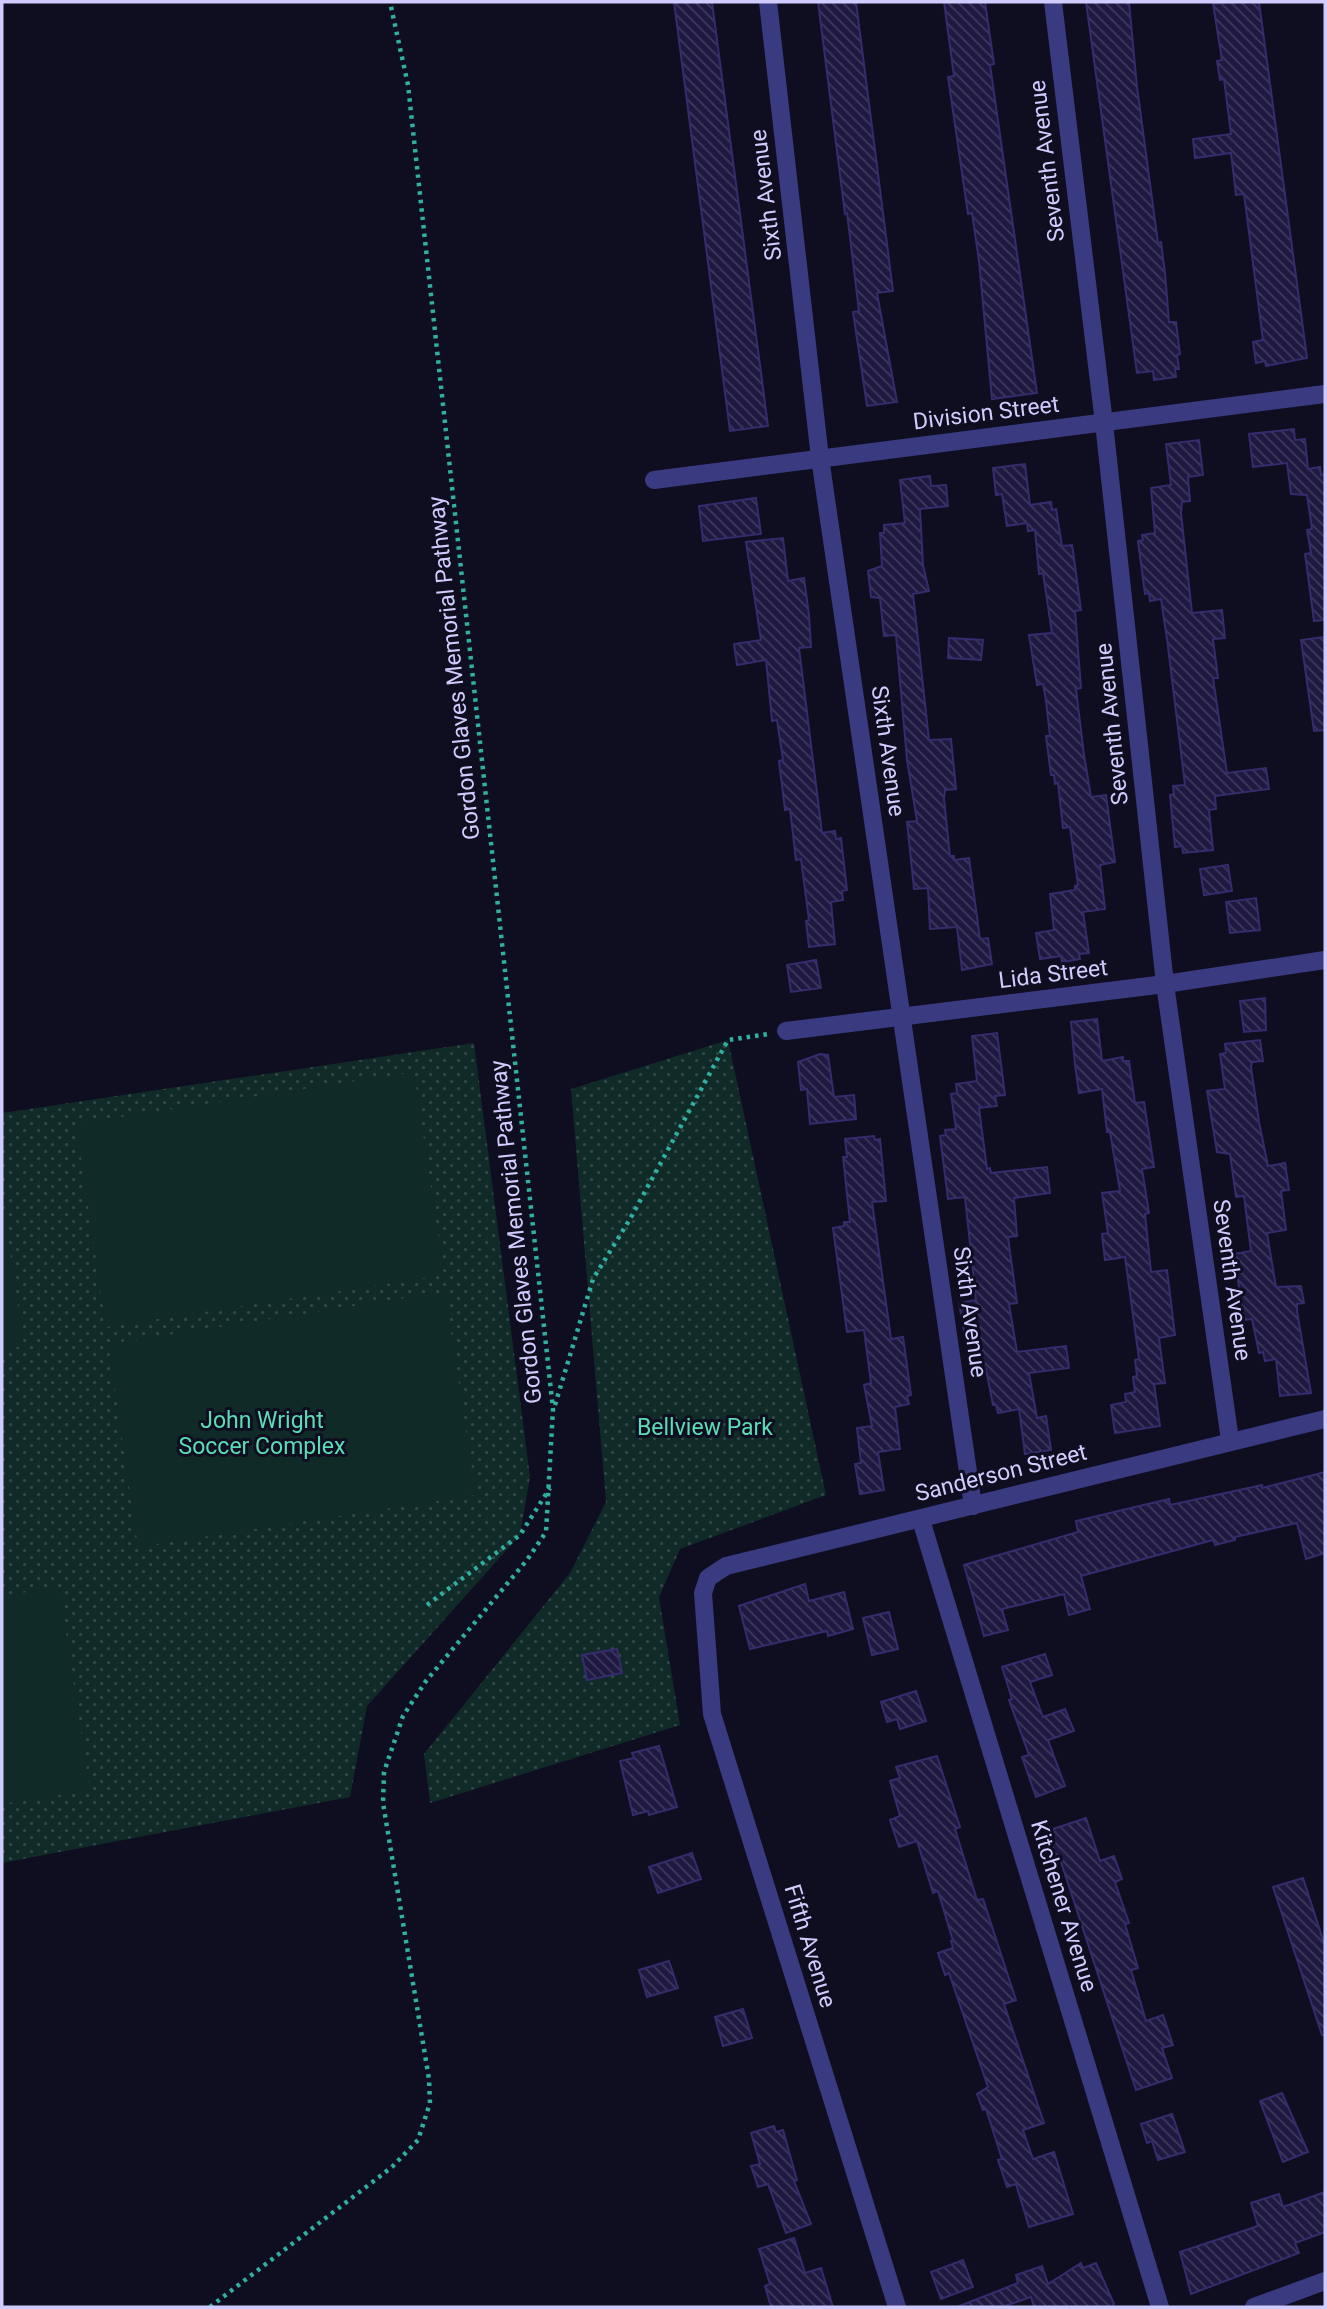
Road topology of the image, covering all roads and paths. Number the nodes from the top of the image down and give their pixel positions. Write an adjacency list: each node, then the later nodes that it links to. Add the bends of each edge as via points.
1 (390, 2): 12 (path, Gordon Glaves Memorial Pathway, via 408,85)
2 (768, 2): 6 (street, Sixth Avenue)
3 (1053, 2): 5 (street, Seventh Avenue)
4 (1325, 394): 5 (street, Division Street)
5 (1104, 423): 6 (street, Division Street); 9 (street, Seventh Avenue)
6 (820, 458): 7 (street, Division Street); 10 (street, Sixth Avenue)
7 (654, 480)
8 (1325, 960): 9 (street, Lida Street)
9 (1165, 984): 10 (street, Lida Street); 14 (street, Seventh Avenue)
10 (904, 1018): 11 (street, Lida Street); 16 (street, Sixth Avenue)
11 (786, 1031): 12 (path, via 728,1040 593,1279)
12 (553, 1409): 15 (path, Gordon Glaves Memorial Pathway)
13 (1325, 1419): 14 (street, Sanderson Street)
14 (1230, 1440): 16 (street, Sanderson Street)
15 (550, 1487): 19 (path, via 520,1535); 21 (path, Gordon Glaves Memorial Pathway, via 546,1532 426,1681 404,1716 384,1772 383,1803 391,1858 429,2079 426,2121 418,2140 392,2167)
16 (974, 1506): 17 (street, Sanderson Street)
17 (921, 1520): 18 (street, Sanderson Street, via 726,1566 708,1578); 23 (street, Kitchener Avenue)
18 (703, 1593): 22 (street, Fifth Avenue, via 712,1714)
19 (427, 1605)
20 (1325, 2281): 24 (street)
21 (210, 2307)
22 (897, 2307)
23 (1160, 2307)
24 (1254, 2307)

